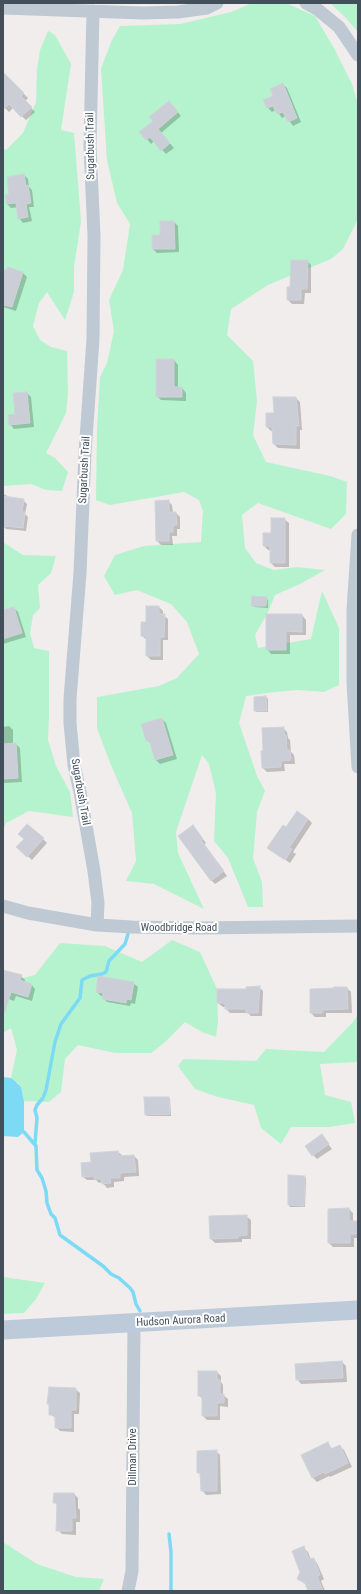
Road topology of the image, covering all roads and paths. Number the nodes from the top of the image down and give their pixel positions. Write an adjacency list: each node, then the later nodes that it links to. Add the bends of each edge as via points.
1 (217, 3): 4 (street, via 207,8 178,12)
2 (306, 3): 5 (street, via 322,12 339,27)
3 (3, 8): 4 (street)
4 (94, 11): 9 (street, Sugarbush Trail, via 90,146 94,236 93,339 70,723 74,765 94,872 98,903)
5 (358, 55)
6 (358, 535): 7 (street, via 353,610 353,699)
7 (358, 767)
8 (3, 906): 9 (street, Woodbridge Road)
9 (97, 925): 10 (street, Woodbridge Road, via 200,928)
10 (358, 926)
11 (358, 1310): 12 (street, Hudson Aurora Road)
12 (134, 1323): 13 (street, Hudson Aurora Road); 14 (street, Dillman Drive, via 132,1571)
13 (3, 1330)
14 (128, 1591)

